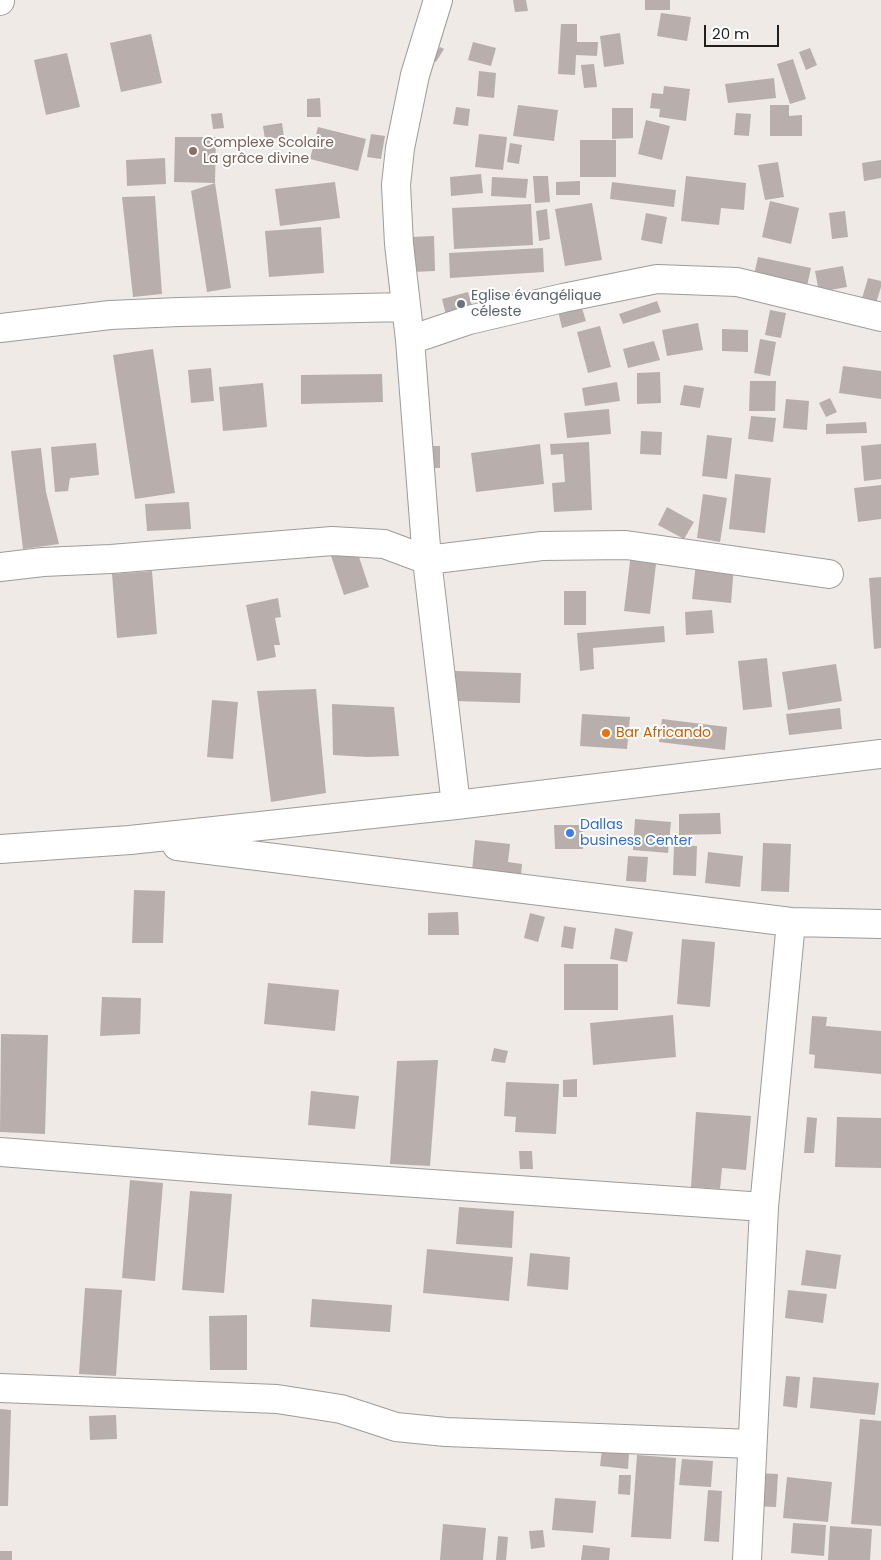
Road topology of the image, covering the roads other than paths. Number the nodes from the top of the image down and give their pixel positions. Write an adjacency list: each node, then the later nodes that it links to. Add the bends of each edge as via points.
1 (438, 0): 2 (street, via 415,75 396,185)
2 (406, 307): 4 (street, via 110,315); 5 (street)
3 (881, 317): 5 (street, via 737,282 657,279 469,320)
4 (0, 328)
5 (410, 340): 6 (street)
6 (427, 560): 7 (street, via 384,544 332,541); 8 (street, via 542,546 626,545); 10 (street)
7 (0, 567)
8 (828, 574)
9 (881, 754): 10 (street)
10 (456, 806): 11 (street)
11 (130, 840): 12 (street); 13 (street)
12 (0, 849)
13 (791, 922): 14 (street); 16 (street)
14 (881, 924)
15 (0, 1152): 16 (street)
16 (764, 1207): 18 (street)
17 (0, 1388): 18 (street, via 277,1399 341,1409 396,1427 446,1432)
18 (752, 1444): 19 (street)
19 (747, 1560)

